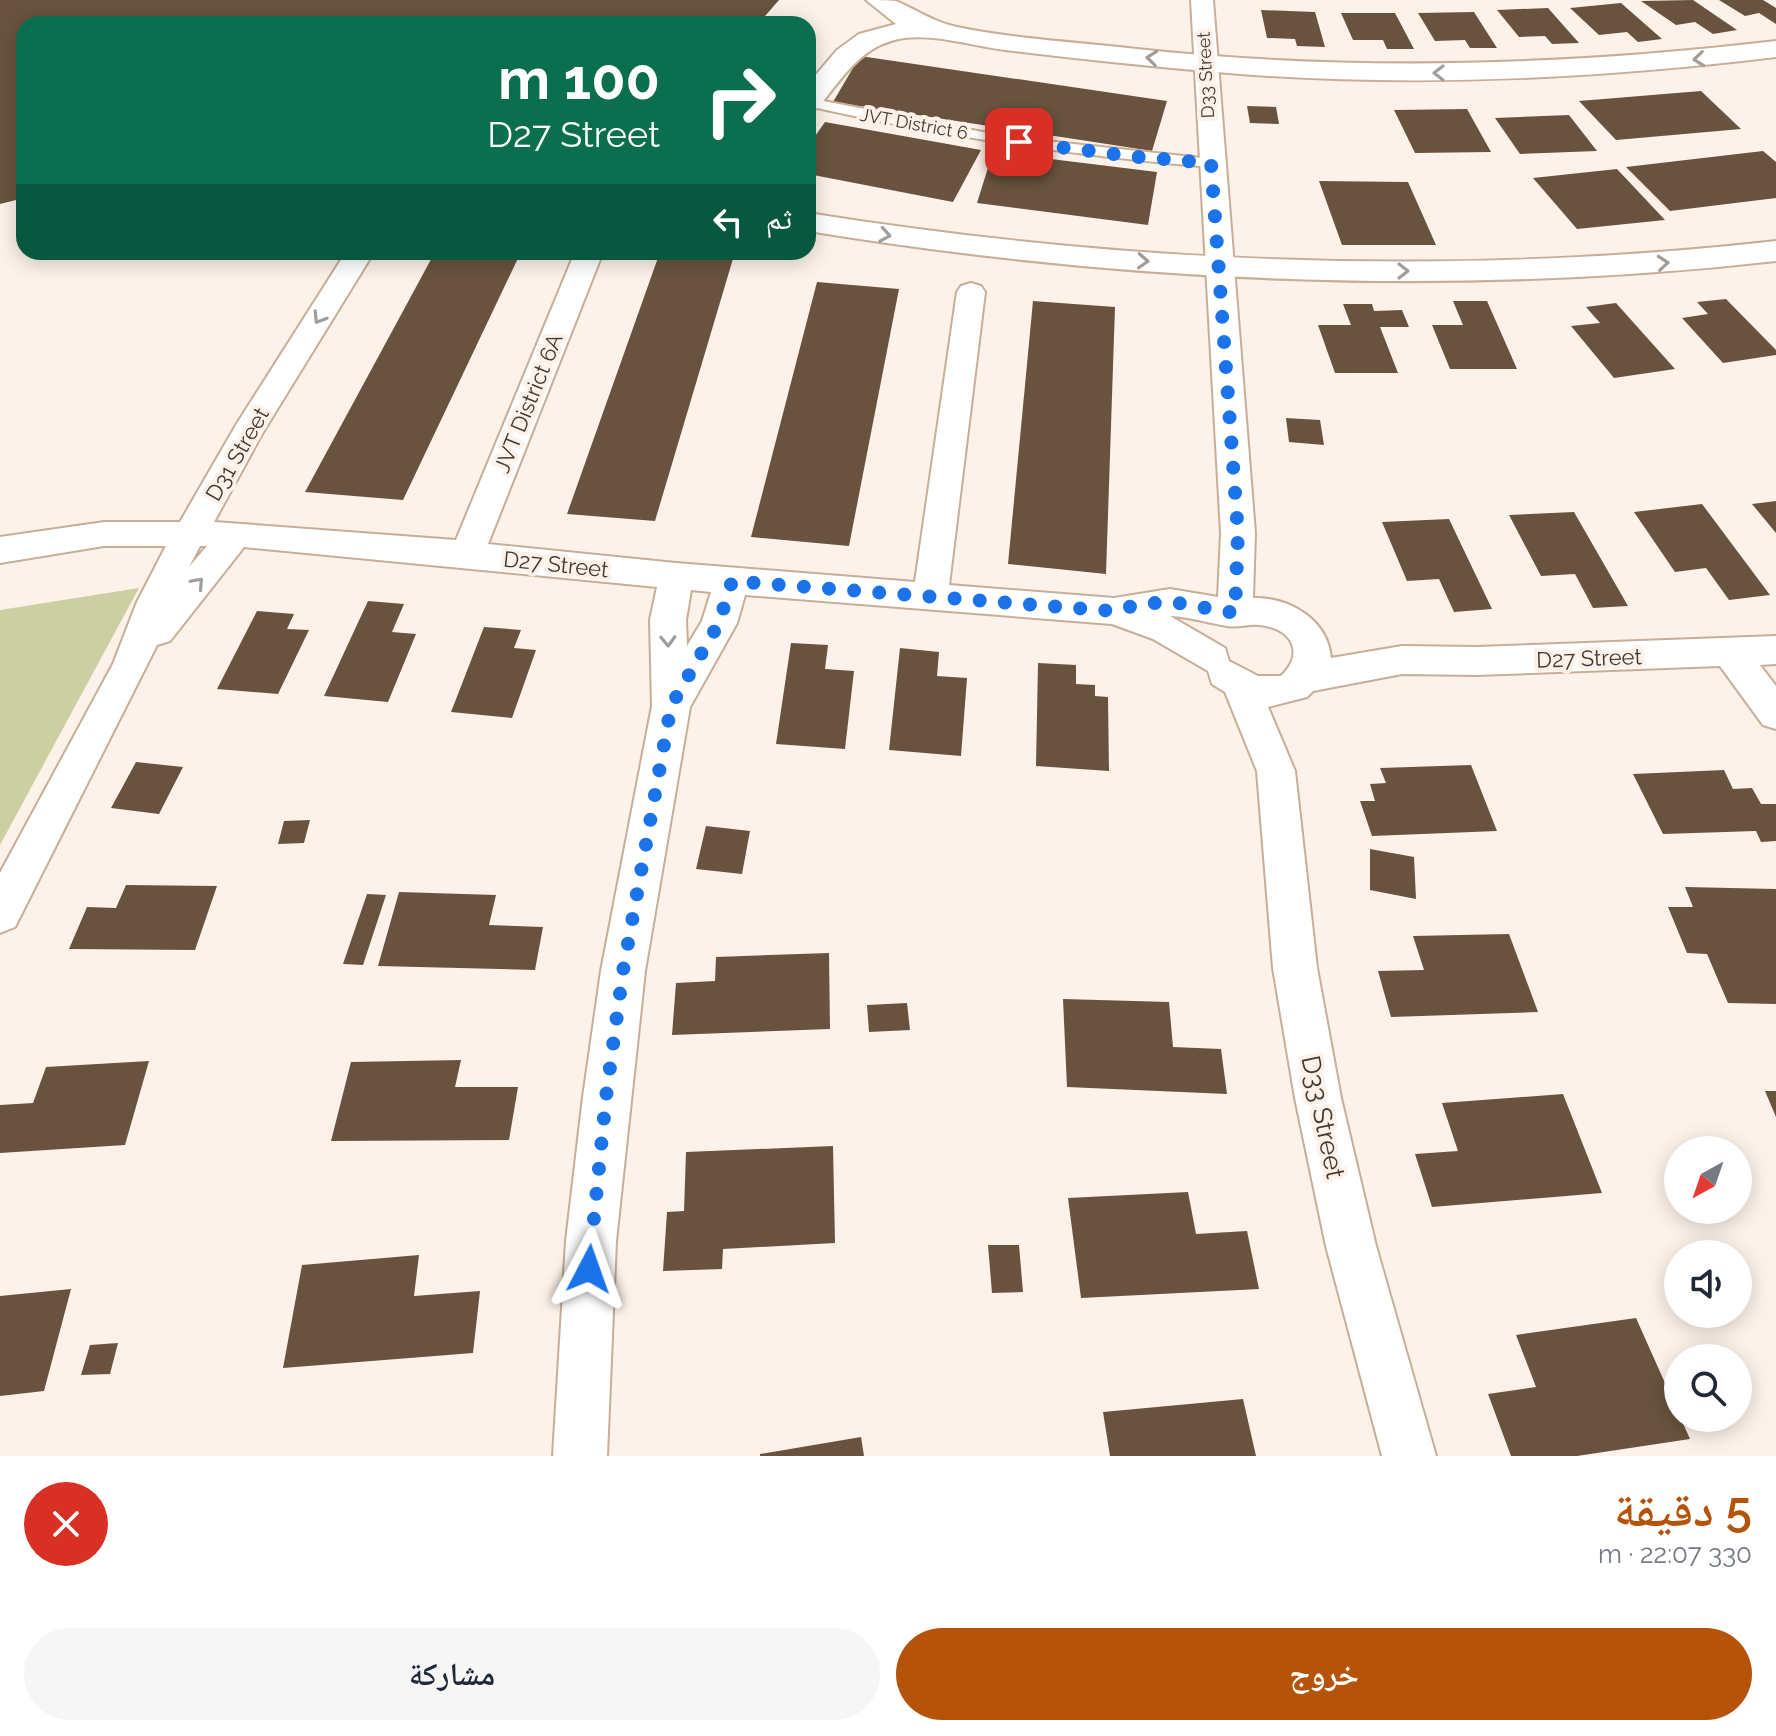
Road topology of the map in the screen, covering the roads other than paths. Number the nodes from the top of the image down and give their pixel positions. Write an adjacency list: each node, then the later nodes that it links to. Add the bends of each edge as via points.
1 (865, 0): 6 (street)
2 (879, 0): 4 (street)
3 (1202, 0): 7 (street, D33 Street)
4 (928, 28): 6 (street, via 865,38); 7 (street, one-way to 4)
5 (1776, 49): 7 (street, one-way to 7, via 1648,65 1509,73 1363,73)
6 (846, 54): 8 (street)
7 (1205, 63): 10 (street, D33 Street)
8 (816, 92)
9 (816, 104): 10 (lane, JVT District 6, via 996,139)
10 (1211, 163): 15 (street, D33 Street)
11 (816, 223): 15 (street, one-way to 15, via 973,248)
12 (1776, 251): 15 (street, one-way to 12, via 1542,270)
13 (355, 260): 17 (street, D31 Street, one-way to 17)
14 (586, 260): 21 (street, JVT District 6A)
15 (1218, 266): 18 (street, D33 Street)
16 (971, 292): 24 (street)
17 (191, 532): 19 (street, D27 Street); 20 (street, D27 Street, via 104,534); 32 (street, D31 Street, via 155,602)
18 (1238, 533): 26 (street, D33 Street); 27 (street, D33 Street, via 1255,574)
19 (236, 534): 21 (street, D27 Street); 32 (street, D31 Street, one-way to 19)
20 (0, 550)
21 (467, 554): 22 (street, D27 Street)
22 (676, 576): 23 (street, D27 Street); 35 (street, one-way to 35, via 668,620)
23 (732, 581): 24 (street, D27 Street); 35 (street, via 719,623)
24 (930, 596): 25 (street, D27 Street)
25 (1113, 611): 26 (street, D27 Street, via 1172,602); 30 (street, D27 Street, via 1166,629)
26 (1234, 614): 27 (street, via 1250,610); 30 (street, via 1222,619 1210,637)
27 (1288, 620): 31 (street, D27 Street); 33 (street, via 1314,651)
28 (1776, 650): 29 (street, D27 Street)
29 (1731, 654): 31 (street, D27 Street); 36 (street)
30 (1212, 658): 34 (street)
31 (1402, 660): 33 (street, D27 Street)
32 (131, 665): 38 (street, D31 Street)
33 (1306, 679): 34 (street, via 1282,691); 37 (street, D33 Street, via 1286,723)
34 (1240, 684): 37 (street, D33 Street)
35 (671, 706): 39 (street, via 606,1097 591,1241)
36 (1776, 714)
37 (1276, 771): 40 (street, D33 Street, via 1295,968 1318,1098 1351,1246)
38 (0, 914)
39 (580, 1456)
40 (1409, 1456)

